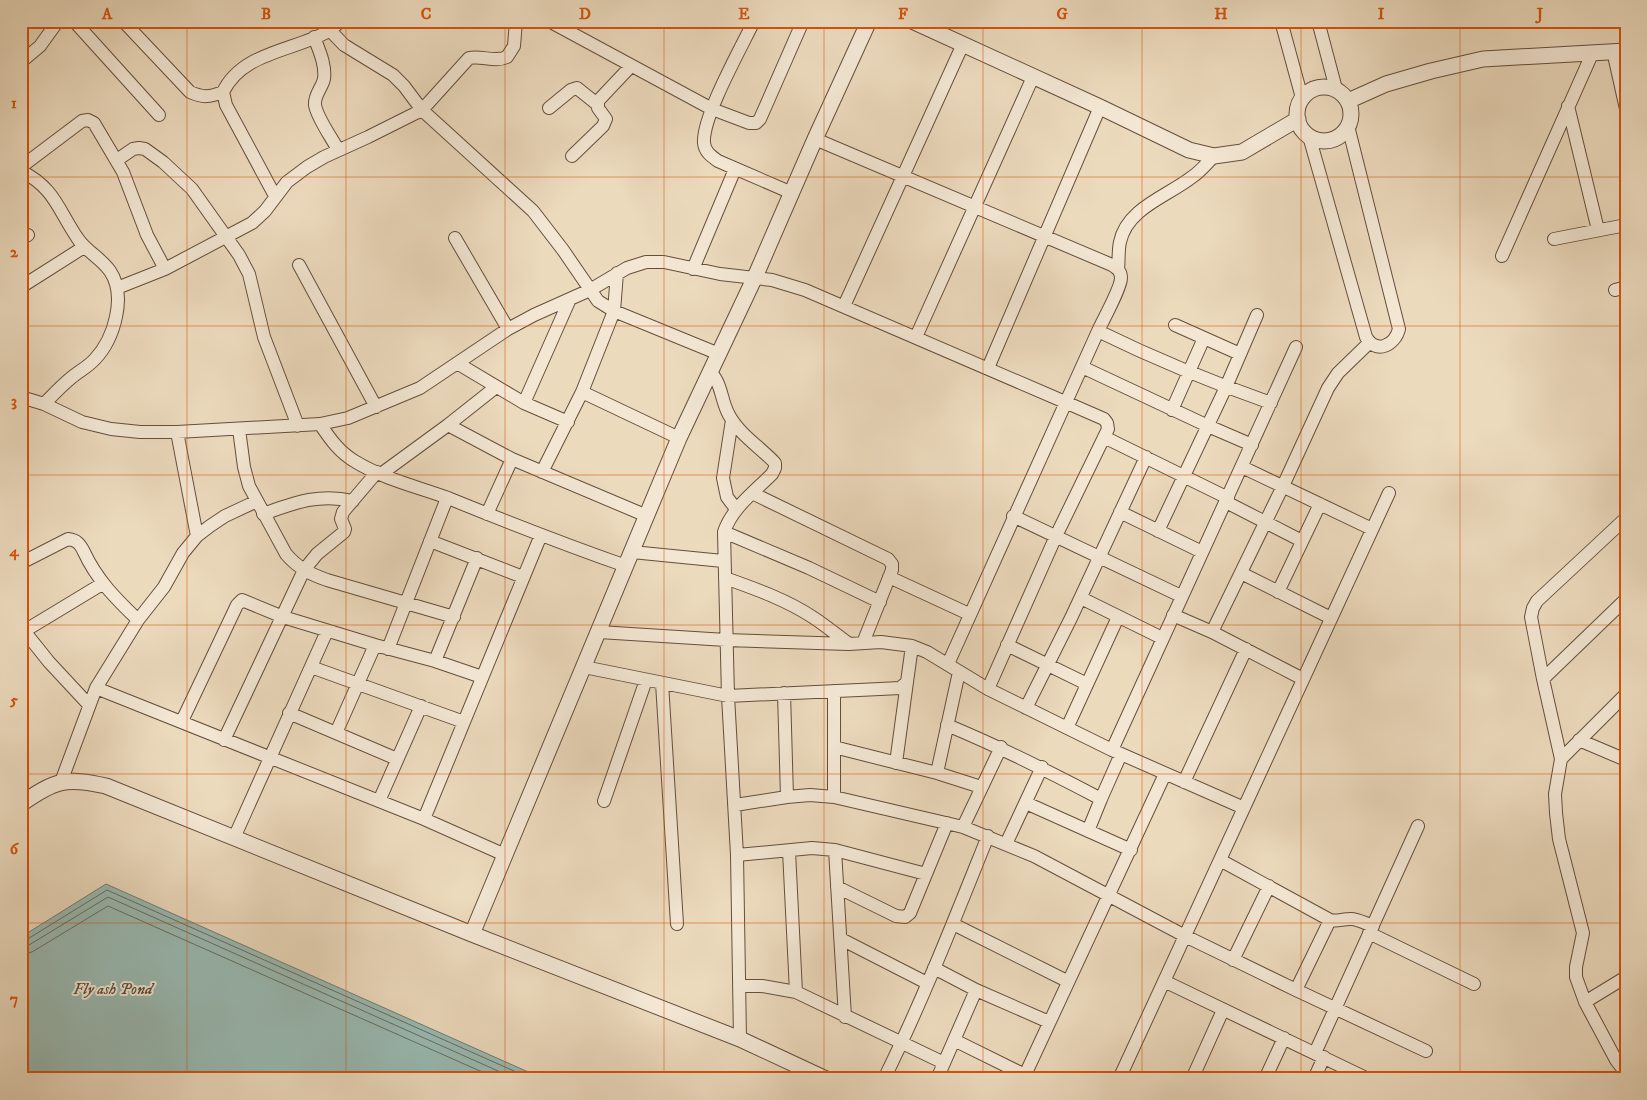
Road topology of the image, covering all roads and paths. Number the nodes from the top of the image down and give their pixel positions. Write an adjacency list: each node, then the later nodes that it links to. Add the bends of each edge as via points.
1 (58, 21): 18 (street, via 40,46)
2 (74, 21): 32 (street)
3 (123, 21): 22 (street, via 190,92 209,97)
4 (341, 21): 13 (street)
5 (516, 21): 30 (street, via 514,46 507,57 495,60 469,58)
6 (549, 21): 19 (street)
7 (754, 21): 29 (street)
8 (803, 21): 29 (street, via 756,123)
9 (869, 21): 36 (street)
10 (912, 21): 15 (street)
11 (1281, 21): 23 (street)
12 (1318, 21): 21 (street)
13 (325, 26): 14 (street); 30 (street, via 344,45 393,75)
14 (314, 37): 22 (street, via 250,64 228,82); 37 (street, via 324,71 315,105)
15 (963, 44): 20 (street); 43 (street)
16 (1619, 51): 17 (street); 31 (street)
17 (1592, 54): 24 (street, via 1483,59 1386,84); 26 (street)
18 (21, 62)
19 (630, 66): 25 (street); 29 (street)
20 (1033, 77): 27 (street); 46 (street)
21 (1336, 89): 23 (street, via 1320,87); 24 (street)
22 (223, 92): 45 (street, via 226,105)
23 (1302, 98): 33 (street)
24 (1348, 101): 34 (street, via 1351,109)
25 (597, 104): 28 (street, via 577,88); 38 (street, via 606,122)
26 (1568, 106): 48 (street); 54 (street)
27 (1100, 107): 39 (street, via 1189,150); 50 (street)
28 (549, 108)
29 (712, 109): 41 (street, via 704,133 704,146 708,154)
30 (422, 110): 37 (street); 63 (street, via 534,211)
31 (1626, 110)
32 (159, 115)
33 (1298, 119): 35 (street); 39 (street, via 1242,152)
34 (1348, 126): 35 (street, via 1336,138 1322,140); 73 (street, via 1400,329 1392,342 1386,345)
35 (1309, 136): 73 (street)
36 (815, 138): 43 (street); 44 (street)
37 (338, 150): 45 (street, via 306,167 286,182)
38 (572, 156)
39 (1214, 156): 58 (street, via 1192,178 1145,207 1132,221 1120,242)
40 (117, 160): 42 (street, via 94,123 88,120 82,121); 49 (street, via 133,149 145,149 192,189); 56 (street, via 147,235)
41 (735, 168): 44 (street); 57 (street)
42 (21, 169): 53 (street, via 43,184)
43 (904, 176): 46 (street); 65 (street)
44 (792, 193): 60 (street)
45 (276, 196): 49 (street, via 252,223)
46 (975, 207): 50 (street); 71 (street)
47 (1626, 225): 48 (street)
48 (1598, 230): 52 (street)
49 (226, 237): 56 (street); 96 (street, via 249,274 264,337)
50 (1044, 237): 58 (street); 79 (street)
51 (455, 238): 69 (street)
52 (1554, 239)
53 (84, 247): 61 (street); 62 (street, via 111,272)
54 (1502, 256)
55 (299, 265): 90 (street)
56 (165, 269): 62 (street)
57 (693, 269): 59 (street, via 664,262 646,262); 60 (street)
58 (1118, 269): 70 (street, via 1122,276)
59 (617, 273): 63 (street); 66 (street)
60 (755, 277): 65 (street, via 805,290); 75 (street)
61 (21, 287)
62 (117, 288): 89 (street, via 116,316 101,352)
63 (590, 290): 64 (street); 66 (street, via 598,301)
64 (570, 299): 69 (street); 87 (street)
65 (844, 306): 71 (street)
66 (614, 311): 75 (street); 84 (street)
67 (1257, 315): 76 (street)
68 (1175, 325): 72 (street)
69 (508, 329): 77 (street)
70 (1098, 331): 78 (street); 81 (street)
71 (916, 337): 79 (street)
72 (1204, 338): 76 (street); 81 (street)
73 (1369, 343): 109 (street, via 1338,373 1328,388)
74 (1296, 347): 88 (street)
75 (719, 354): 80 (street)
76 (1240, 354): 83 (street)
77 (457, 363): 82 (street); 90 (street, via 420,388)
78 (1082, 367): 86 (street); 91 (street)
79 (988, 368): 86 (street)
80 (710, 372): 92 (street, via 717,379); 100 (street)
81 (1189, 373): 83 (street); 91 (street)
82 (496, 387): 87 (street); 95 (street)
83 (1226, 387): 88 (street); 97 (street)
84 (582, 392): 93 (street); 100 (street)
85 (21, 397): 89 (street)
86 (1065, 402): 101 (street, via 1104,419 1108,429); 122 (street)
87 (524, 403): 93 (street)
88 (1271, 403): 102 (street)
89 (44, 404): 99 (street, via 82,422 111,429)
90 (376, 407): 94 (street)
91 (1172, 410): 97 (street)
92 (732, 420): 110 (street, via 775,463 772,474); 117 (street, via 723,478 727,497)
93 (568, 422): 106 (street)
94 (320, 424): 96 (street); 107 (street, via 336,447)
95 (448, 425): 104 (street); 107 (street)
96 (298, 426): 98 (street)
97 (1208, 426): 102 (street); 108 (street)
98 (239, 429): 99 (street); 114 (street, via 244,467)
99 (177, 432): 129 (street)
100 (679, 438): 121 (street)
101 (1104, 438): 103 (street); 130 (street)
102 (1252, 445): 105 (street)
103 (1146, 458): 108 (street); 118 (street)
104 (512, 459): 106 (street); 120 (street)
105 (1242, 467): 109 (street); 113 (street)
106 (542, 472): 121 (street)
107 (379, 473): 112 (street); 115 (street)
108 (1184, 476): 113 (street); 126 (street)
109 (1284, 486): 116 (street); 124 (street)
110 (752, 493): 117 (street); 142 (street, via 888,560 892,564)
111 (1389, 493): 125 (street)
112 (447, 498): 120 (street); 131 (street)
113 (1227, 500): 124 (street); 133 (street)
114 (257, 501): 119 (street); 129 (street, via 225,516)
115 (353, 501): 119 (street, via 314,498); 139 (street, via 342,515 344,532 317,554)
116 (1320, 504): 125 (street); 132 (street)
117 (736, 510): 127 (street)
118 (1120, 512): 126 (street); 134 (street)
119 (263, 514): 139 (street, via 286,554)
120 (487, 514): 128 (street)
121 (647, 516): 136 (street)
122 (1013, 516): 130 (street); 151 (street)
123 (1626, 518): 179 (street, via 1533,608 1531,617)
124 (1266, 522): 132 (street); 140 (street)
125 (1372, 529): 156 (street)
126 (1158, 531): 133 (street)
127 (724, 532): 137 (street); 149 (street)
128 (541, 535): 136 (street); 141 (street)
129 (197, 536): 157 (street)
130 (1056, 536): 134 (street); 167 (street)
131 (430, 541): 135 (street); 150 (street)
132 (1302, 541): 145 (street)
133 (1202, 552): 146 (street)
134 (1099, 557): 146 (street); 147 (street)
135 (477, 558): 141 (street); 154 (street)
136 (629, 559): 137 (street); 160 (street)
137 (723, 562): 143 (street)
138 (21, 563): 144 (street, via 68,539 75,539)
139 (304, 570): 150 (street); 153 (street)
140 (1241, 573): 145 (street); 161 (street)
141 (523, 577): 177 (street)
142 (889, 577): 149 (street); 151 (street)
143 (725, 578): 163 (street); 165 (street, via 783,601)
144 (102, 584): 157 (street); 159 (street)
145 (1278, 592): 156 (street)
146 (1181, 596): 152 (street)
147 (1081, 598): 155 (street); 173 (street)
148 (1626, 600): 179 (street)
149 (880, 602): 164 (street)
150 (406, 603): 154 (street); 169 (street)
151 (970, 614): 172 (street)
152 (1173, 615): 161 (street); 162 (street)
153 (283, 616): 158 (street); 195 (street, via 242,600 237,605); 200 (street)
154 (454, 617): 171 (street)
155 (1118, 617): 162 (street); 184 (street)
156 (1331, 618): 178 (street)
157 (138, 620): 185 (street)
158 (327, 630): 166 (street); 174 (street)
159 (22, 631): 191 (street)
160 (599, 632): 163 (street); 175 (street)
161 (1212, 632): 170 (street)
162 (1162, 638): 204 (street)
163 (726, 640): 165 (street); 190 (street)
164 (863, 643): 165 (street); 168 (street)
165 (849, 644)
166 (375, 645): 169 (street); 182 (street)
167 (1007, 645): 173 (street); 186 (street)
168 (912, 646): 172 (street); 181 (street)
169 (388, 648): 171 (street)
170 (1246, 649): 178 (street); 214 (street)
171 (435, 661): 177 (street)
172 (948, 664): 176 (street)
173 (1048, 665): 184 (street); 193 (street)
174 (311, 666): 182 (street); 194 (street)
175 (584, 667): 180 (street); 236 (street)
176 (959, 672): 186 (street); 197 (street)
177 (482, 677): 196 (street)
178 (1303, 679): 224 (street)
179 (1543, 679): 207 (street)
180 (646, 680): 183 (street); 220 (street)
181 (908, 682): 187 (street, via 900,688); 209 (street)
182 (358, 683): 192 (street); 199 (street)
183 (662, 683): 190 (street); 244 (street)
184 (1086, 684): 198 (street)
185 (96, 688): 191 (street); 195 (street)
186 (988, 689): 193 (street)
187 (834, 691): 188 (street); 202 (street)
188 (784, 693): 190 (street); 216 (street)
189 (1626, 694): 201 (street)
190 (728, 696): 223 (street)
191 (89, 705): 213 (street)
192 (421, 706): 196 (street); 206 (street)
193 (1026, 708): 198 (street)
194 (289, 713): 199 (street); 205 (street)
195 (182, 721): 200 (street)
196 (464, 722): 225 (street)
197 (947, 725): 203 (street); 211 (street)
198 (1067, 728): 204 (street)
199 (336, 733): 206 (street)
200 (224, 740): 205 (street)
201 (1579, 740): 207 (street); 208 (street)
202 (834, 747): 209 (street); 217 (street)
203 (1001, 747): 210 (street); 215 (street)
204 (1117, 752): 212 (street); 218 (street)
205 (269, 757): 219 (street); 231 (street)
206 (397, 759): 219 (street)
207 (1561, 759): 261 (street, via 1555,794 1556,813 1559,839 1582,933 1576,977)
208 (1626, 760)
209 (896, 763): 211 (street)
210 (1042, 767): 218 (street); 221 (street)
211 (937, 773): 215 (street)
212 (1165, 774): 214 (street); 234 (street)
213 (61, 782): 222 (street, via 40,790); 231 (street, via 81,780 106,786)
214 (1184, 782): 224 (street)
215 (981, 787): 228 (street)
216 (787, 797): 217 (street); 223 (street)
217 (834, 797): 226 (street)
218 (1101, 800): 229 (street)
219 (379, 801): 225 (street)
220 (604, 801)
221 (1026, 803): 229 (street); 232 (street)
222 (21, 804)
223 (735, 806): 237 (street)
224 (1244, 808): 238 (street)
225 (424, 819): 236 (street)
226 (947, 823): 228 (street); 239 (street)
227 (1418, 826): 246 (street)
228 (963, 827): 230 (street)
229 (1088, 831): 234 (street)
230 (988, 836): 232 (street); 245 (street)
231 (234, 838): 247 (street)
232 (1006, 844): 242 (street)
233 (835, 850): 235 (street); 239 (street); 241 (street)
234 (1130, 850): 242 (street)
235 (789, 851): 237 (street); 260 (street)
236 (505, 855): 247 (street)
237 (737, 855): 257 (street)
238 (1220, 860): 240 (street); 248 (street)
239 (926, 874): 241 (street, via 910,913 901,918)
240 (1269, 886): 243 (street); 250 (street)
241 (837, 887): 249 (street)
242 (1108, 896): 248 (street); 253 (street)
243 (1330, 920): 246 (street, via 1355,919); 259 (street)
244 (677, 924)
245 (953, 924): 251 (street); 253 (street)
246 (1371, 930): 256 (street); 262 (street)
247 (472, 934): 267 (street)
248 (1185, 936): 250 (street); 254 (street)
249 (840, 940): 255 (street); 264 (street)
250 (1233, 960): 259 (street)
251 (934, 968): 255 (street); 258 (street)
252 (1626, 977): 261 (street)
253 (1067, 981): 265 (street)
254 (1164, 982): 263 (street); 278 (street)
255 (927, 983): 269 (street)
256 (1474, 984)
257 (739, 986): 260 (street); 267 (street)
258 (976, 990): 265 (street); 268 (street)
259 (1296, 990): 262 (street)
260 (796, 992): 264 (street)
261 (1585, 1002): 273 (street)
262 (1335, 1009): 270 (street); 271 (street)
263 (1224, 1010): 266 (street); 279 (street)
264 (845, 1017): 269 (street)
265 (1049, 1022): 274 (street)
266 (1284, 1038): 271 (street); 280 (street)
267 (740, 1039): 275 (street)
268 (954, 1040): 272 (street); 274 (street)
269 (901, 1044): 272 (street); 276 (street)
270 (1426, 1051)
271 (1319, 1055): 281 (street); 282 (street)
272 (944, 1063): 277 (street)
273 (1626, 1073)
274 (1029, 1077)
275 (826, 1079)
276 (884, 1079)
277 (937, 1079)
278 (1119, 1079)
279 (1192, 1079)
280 (1265, 1079)
281 (1314, 1079)
282 (1368, 1079)

